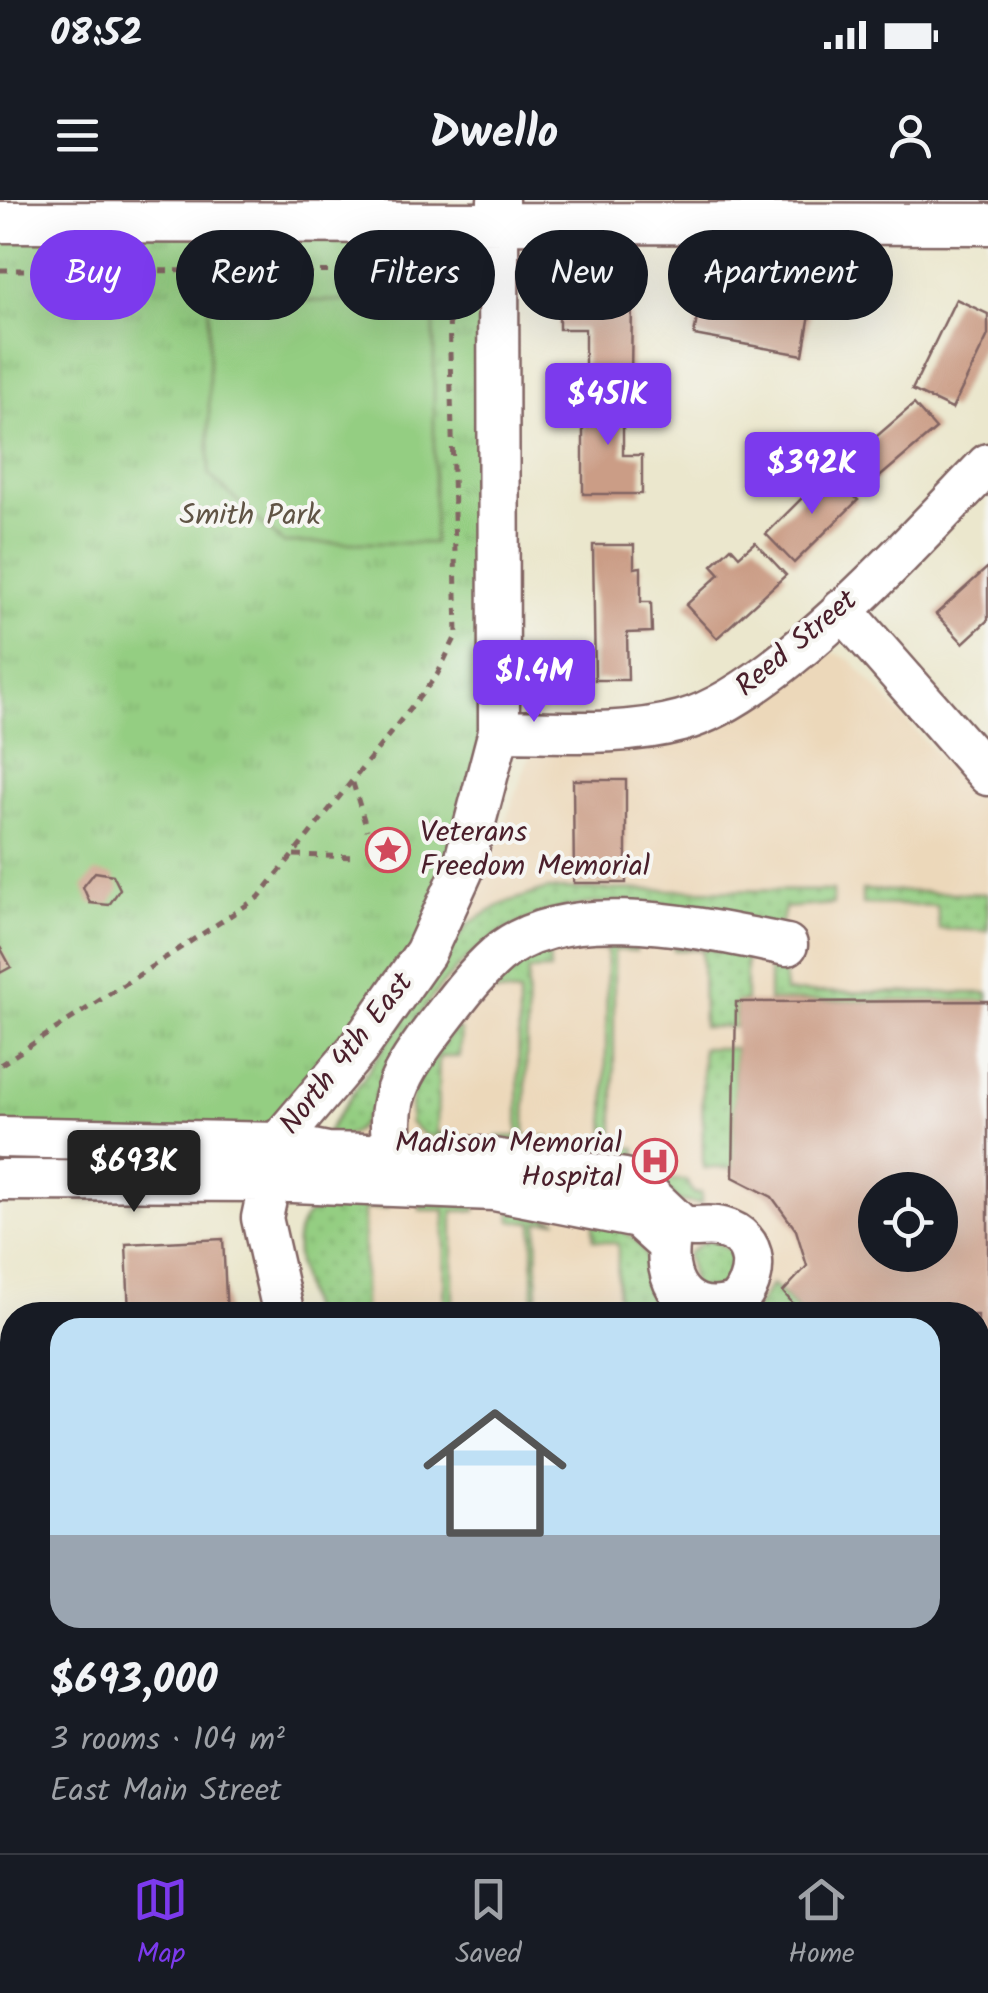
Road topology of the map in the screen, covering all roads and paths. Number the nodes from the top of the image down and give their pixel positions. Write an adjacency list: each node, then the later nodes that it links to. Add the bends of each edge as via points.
1 (498, 212): 2 (street); 3 (street); 7 (street, North 4th East)
2 (984, 216)
3 (0, 222)
4 (0, 270): 9 (path, via 448,272 457,634 438,675)
5 (988, 464): 6 (street, Reed Street)
6 (842, 609): 7 (street, Reed Street, via 714,710 631,732); 8 (street)
7 (499, 731): 16 (street, North 4th East, via 462,872 425,953)
8 (988, 774)
9 (353, 784): 10 (path); 11 (path)
10 (367, 830)
11 (294, 855): 12 (path); 14 (path, via 258,898)
12 (354, 857)
13 (787, 945): 17 (street, via 702,927 594,920 500,952 395,1085 390,1118)
14 (0, 1065)
15 (0, 1137): 16 (street)
16 (272, 1162): 17 (street, via 328,1153); 18 (street); 19 (street, via 262,1218)
17 (399, 1169): 20 (street, via 638,1218 669,1246 668,1271 678,1293); 21 (street, via 479,1157 625,1179 642,1186 682,1226 739,1235 753,1262 752,1278)
18 (0, 1180)
19 (281, 1302)
20 (693, 1302)
21 (737, 1302)

